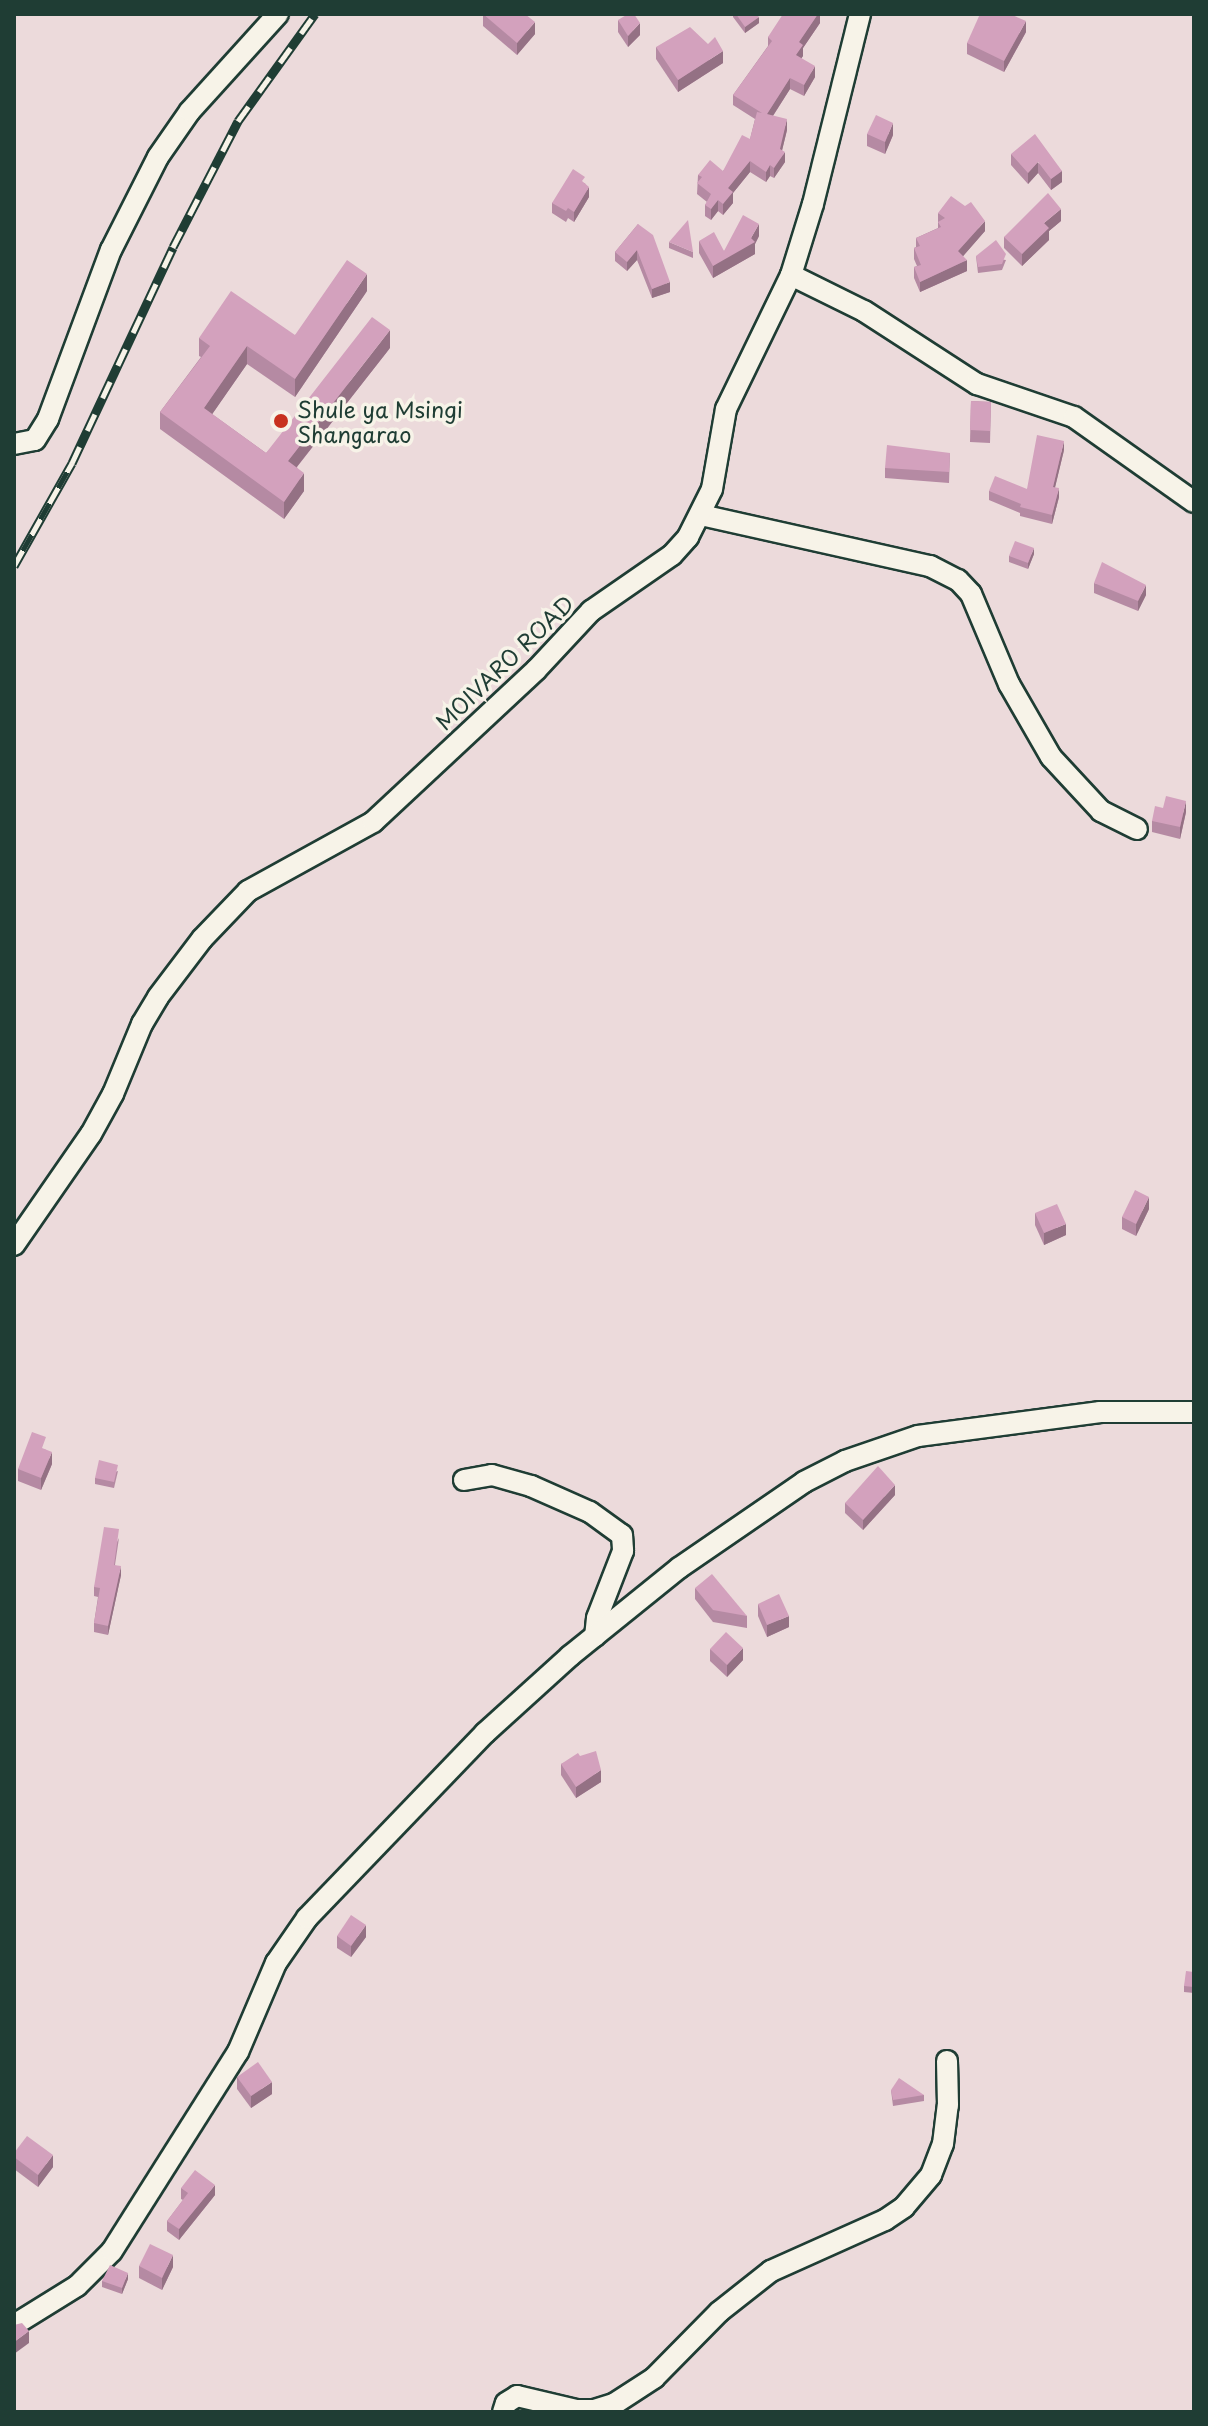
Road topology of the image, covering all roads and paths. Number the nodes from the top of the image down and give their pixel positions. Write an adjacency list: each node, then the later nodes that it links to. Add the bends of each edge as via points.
1 (278, 14): 4 (street, via 200,100 158,157 111,250 48,419 35,440)
2 (860, 14): 3 (street, MOIVARO ROAD)
3 (791, 275): 5 (street, via 864,311 977,384 1074,417); 6 (street, MOIVARO ROAD, via 726,409 714,483)
4 (14, 444)
5 (1194, 502)
6 (701, 515): 7 (street, via 930,566 958,580 971,594 1009,684 1051,757 1101,811); 8 (street, MOIVARO ROAD, via 672,555 599,604 380,816 248,891 202,939 142,1024 91,1134)
7 (1137, 829)
8 (14, 1245)
9 (1194, 1412): 11 (street, via 1100,1412 918,1436 879,1448 804,1482 679,1568)
10 (464, 1480): 11 (street, via 492,1475 531,1486 590,1512 622,1535 623,1551)
11 (595, 1636): 13 (street, via 448,1769 307,1918 276,1963 238,2052 112,2251 77,2286)
12 (947, 2061): 14 (street, via 943,2144 931,2175 904,2207 771,2271 719,2312 654,2378 614,2404 576,2410 517,2396)
13 (14, 2325)
14 (503, 2412)

